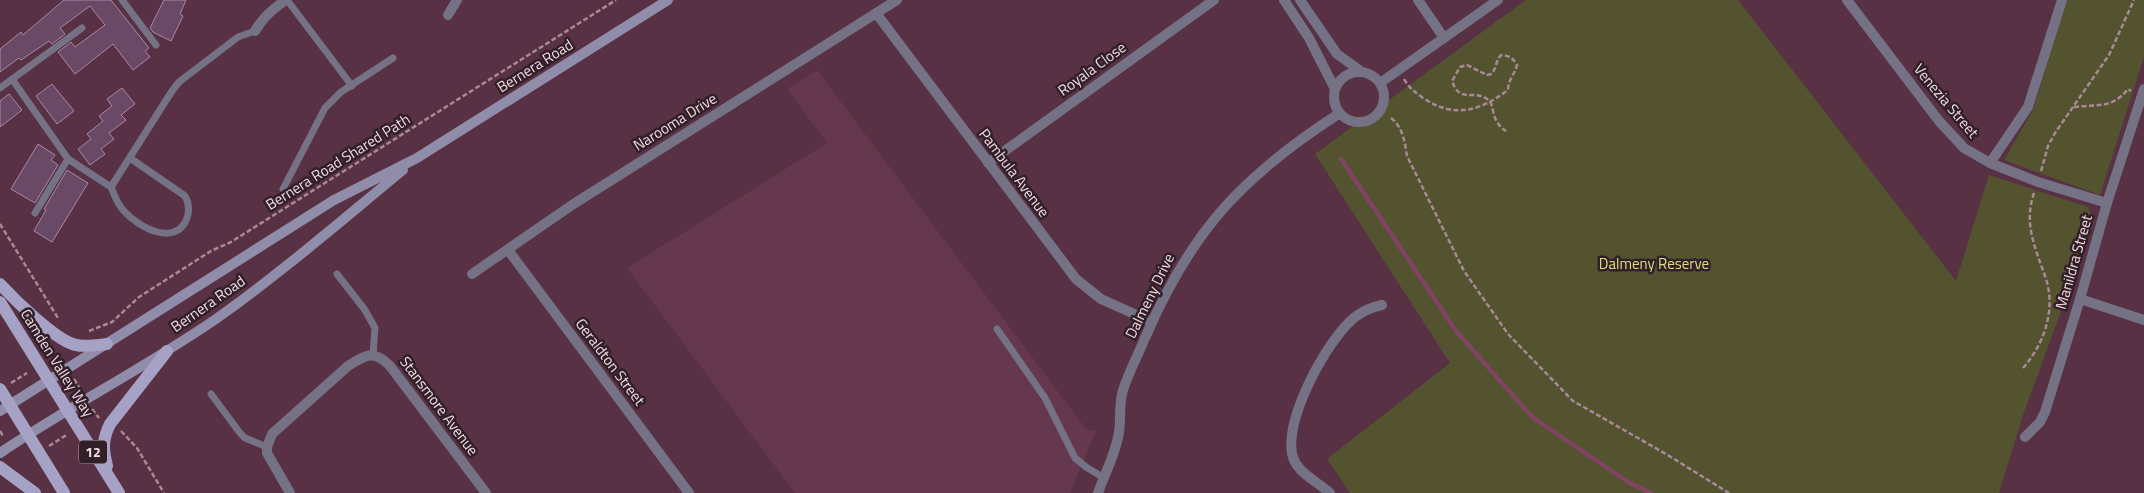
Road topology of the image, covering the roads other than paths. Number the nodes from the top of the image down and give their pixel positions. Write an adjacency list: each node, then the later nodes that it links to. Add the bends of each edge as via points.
1 (122, 0): 18 (lane)
2 (286, 0): 16 (street, via 270,11); 23 (lane)
3 (457, 0): 14 (street)
4 (668, 0): 30 (main road, Bernera Road)
5 (897, 0): 13 (street, Narooma Drive)
6 (1214, 0): 32 (street, Royala Close)
7 (1284, 0): 25 (street, via 1309,38)
8 (1300, 0): 20 (street, via 1337,54)
9 (1418, 0): 17 (street)
10 (1498, 0): 17 (street)
11 (1847, 0): 33 (street, Venezia Street, via 1939,121 1964,148)
12 (2062, 0): 33 (street, via 2028,107)
13 (876, 13): 32 (street, Pambula Avenue); 38 (street, Narooma Drive, via 565,209)
14 (448, 15)
15 (82, 28): 21 (lane)
16 (255, 31): 29 (lane, via 238,37 179,82)
17 (1444, 38): 22 (street)
18 (156, 45)
19 (393, 58): 23 (lane)
20 (1363, 72): 22 (street); 25 (street, via 1344,77)
21 (12, 79): 24 (lane); 31 (lane)
22 (1380, 83): 28 (street, via 1384,101 1373,118 1358,122 1348,120)
23 (352, 86): 35 (lane, via 325,108)
24 (0, 88)
25 (1335, 89): 28 (street, via 1334,99)
26 (2143, 92): 27 (street, Manildra Street)
27 (2141, 107): 36 (street, Manildra Street)
28 (1340, 113): 46 (street, Dalmeny Drive, via 1268,164 1222,208 1182,263)
29 (130, 158): 34 (lane); 34 (lane, via 185,196 189,204 184,224 176,232 168,234 146,228 116,202)
30 (417, 158): 48 (main road, Bernera Road, via 334,200); 49 (main road, Bernera Road, via 260,286)
31 (68, 159): 34 (lane); 37 (lane)
32 (988, 163): 46 (street, Pambula Avenue, via 1076,279 1101,299)
33 (1990, 164): 36 (street, Venezia Street)
34 (112, 187)
35 (283, 189)
36 (2107, 203): 42 (street, Manildra Street)
37 (35, 213)
38 (508, 250): 40 (street, Narooma Drive); 68 (street, Geraldton Street)
39 (337, 274): 50 (lane, via 375,328)
40 (472, 274)
41 (0, 284): 48 (main road, via 65,341 75,345)
42 (2080, 299): 45 (street); 57 (street, Manildra Street, via 2045,412)
43 (0, 302): 51 (main road, Camden Valley Way / 12)
44 (1382, 305): 70 (street, via 1355,317 1340,333 1316,368 1297,415 1291,443 1294,462)
45 (2144, 320)
46 (1152, 322): 61 (street, Dalmeny Drive, via 1122,394 1118,436)
47 (996, 329): 61 (lane, via 1045,398 1075,458)
48 (107, 344): 51 (main road, Bernera Road)
49 (167, 351): 55 (main road, Bernera Road); 62 (main road, via 104,436 102,449)
50 (373, 355): 58 (street, via 348,366 276,430); 67 (street, Stansmore Avenue, via 384,359 390,366)
51 (48, 381): 54 (main road, Bernera Road); 55 (main road, Camden Valley Way / 12)
52 (0, 389): 54 (main road)
53 (211, 394): 58 (lane, via 240,433)
54 (5, 408): 56 (main road)
55 (68, 411): 56 (main road, Bernera Road); 62 (main road, Camden Valley Way / 12)
56 (29, 434): 59 (main road, Bernera Road); 64 (main road)
57 (2025, 437)
58 (267, 447): 66 (street, via 270,461)
59 (0, 453)
60 (0, 467): 63 (main road)
61 (1104, 478): 69 (street, Dalmeny Drive)
62 (111, 480): 65 (main road, Camden Valley Way / 12)
63 (35, 493)
64 (64, 493)
65 (119, 493)
66 (290, 493)
67 (486, 493)
68 (689, 493)
69 (1098, 493)
70 (1330, 493)

